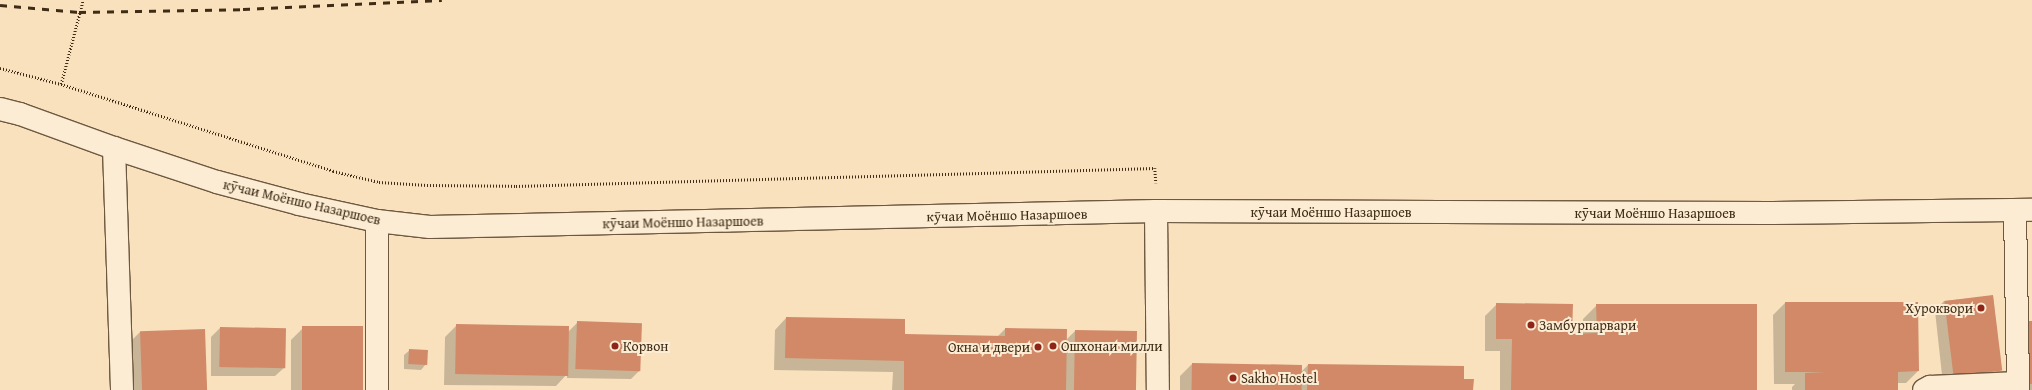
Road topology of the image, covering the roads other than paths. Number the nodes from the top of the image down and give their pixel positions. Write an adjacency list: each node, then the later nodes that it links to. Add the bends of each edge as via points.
1 (7, 114): 2 (street, кӯчаи Моёншо Назаршоев)
2 (114, 148): 5 (street, кӯчаи Моёншо Назаршоев, via 217,182); 7 (street)
3 (2024, 210): 4 (street, кӯчаи Моёншо Назаршоев, via 1773,213); 6 (street)
4 (1156, 211): 5 (street, кӯчаи Моёншо Назаршоев, via 479,227 430,227); 9 (street)
5 (377, 221): 8 (street)
6 (2018, 386): 10 (street, via 1930,387)
7 (122, 390)
8 (377, 390)
9 (1158, 390)
10 (1924, 390)

